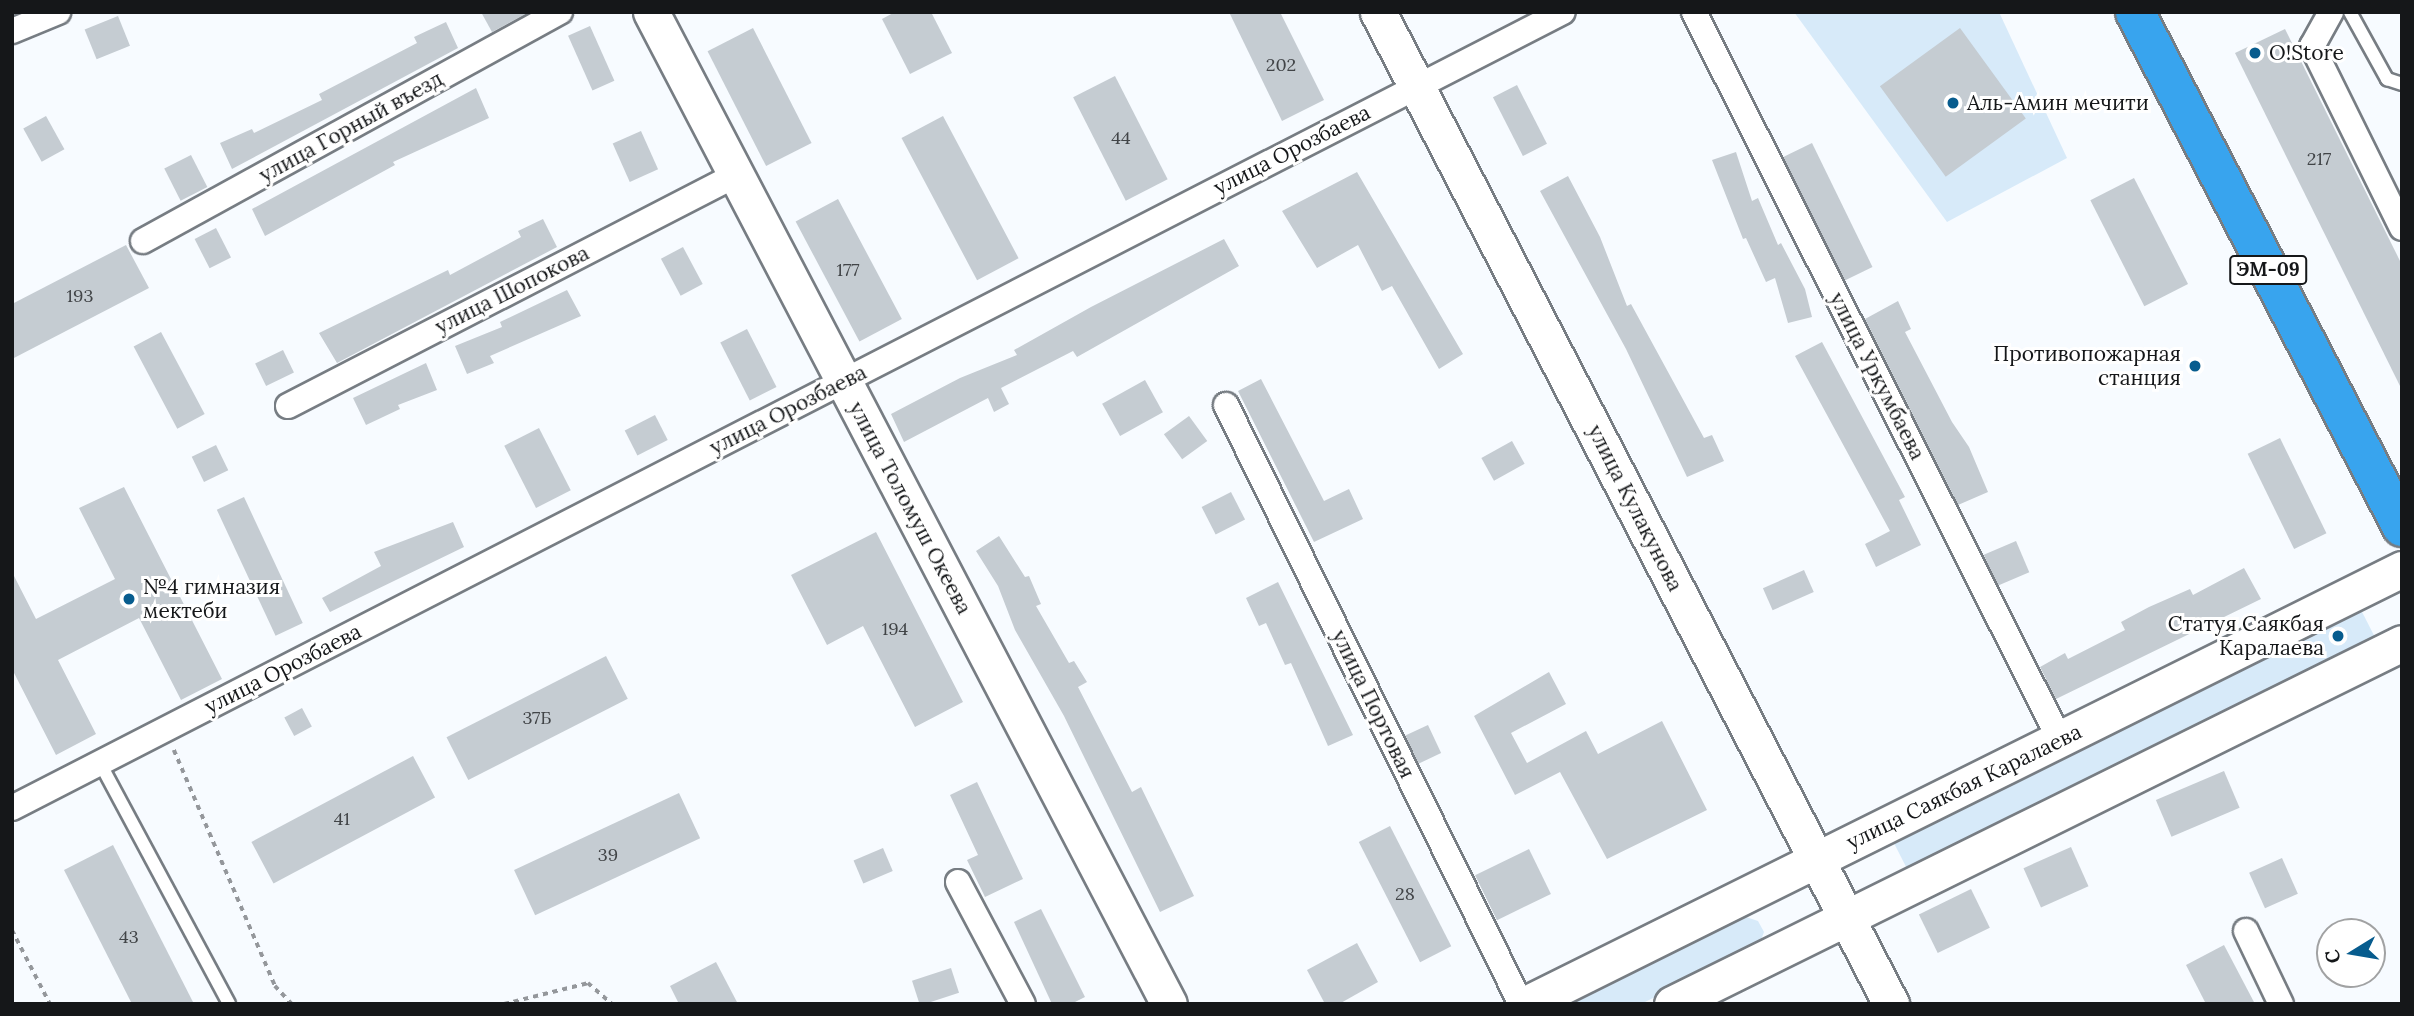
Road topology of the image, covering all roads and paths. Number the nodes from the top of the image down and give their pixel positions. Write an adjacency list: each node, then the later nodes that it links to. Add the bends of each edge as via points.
1 (58, 12): 10 (street)
2 (560, 12): 15 (street, улица Горный въезд)
3 (1378, 12): 12 (street, улица Кулакунова)
4 (1563, 12): 12 (street, улица Орозбаева)
5 (1694, 12): 23 (street, улица Уркумбаева)
6 (2135, 12): 19 (highway, ЭМ-09)
7 (2331, 12): 14 (street, via 2312,46)
8 (2350, 12): 11 (lane, via 2387,79)
9 (657, 17): 13 (street, улица Толомуш Океева)
10 (12, 31)
11 (2402, 84)
12 (1416, 86): 16 (street, улица Орозбаева); 26 (street, улица Кулакунова)
13 (736, 175): 16 (street, улица Толомуш Океева); 18 (street, улица Шопокова)
14 (2402, 228)
15 (143, 241)
16 (844, 382): 22 (street, улица Орозбаева); 37 (street, улица Толомуш Океева)
17 (1226, 405): 38 (street, улица Портовая)
18 (288, 406)
19 (2402, 527)
20 (2402, 569): 23 (street, улица Саякбая Каралаева)
21 (2402, 643): 28 (street)
22 (165, 730): 24 (street, улица Орозбаева); 33 (path, via 275,986)
23 (2060, 740): 26 (street, улица Саякбая Каралаева)
24 (100, 763): 25 (street, улица Орозбаева); 32 (lane)
25 (12, 808)
26 (1816, 860): 28 (street, улица Кулакунова); 38 (street, улица Саякбая Каралаева)
27 (958, 882): 36 (street)
28 (1846, 916): 39 (street); 40 (street, улица Кулакунова)
29 (12, 930): 31 (path)
30 (2246, 930): 41 (street)
31 (50, 1004)
32 (229, 1004)
33 (292, 1004)
34 (504, 1004): 35 (path, via 588,983)
35 (612, 1004)
36 (1023, 1004)
37 (1169, 1004)
38 (1523, 1004)
39 (1672, 1004)
40 (1891, 1004)
41 (2281, 1004)

